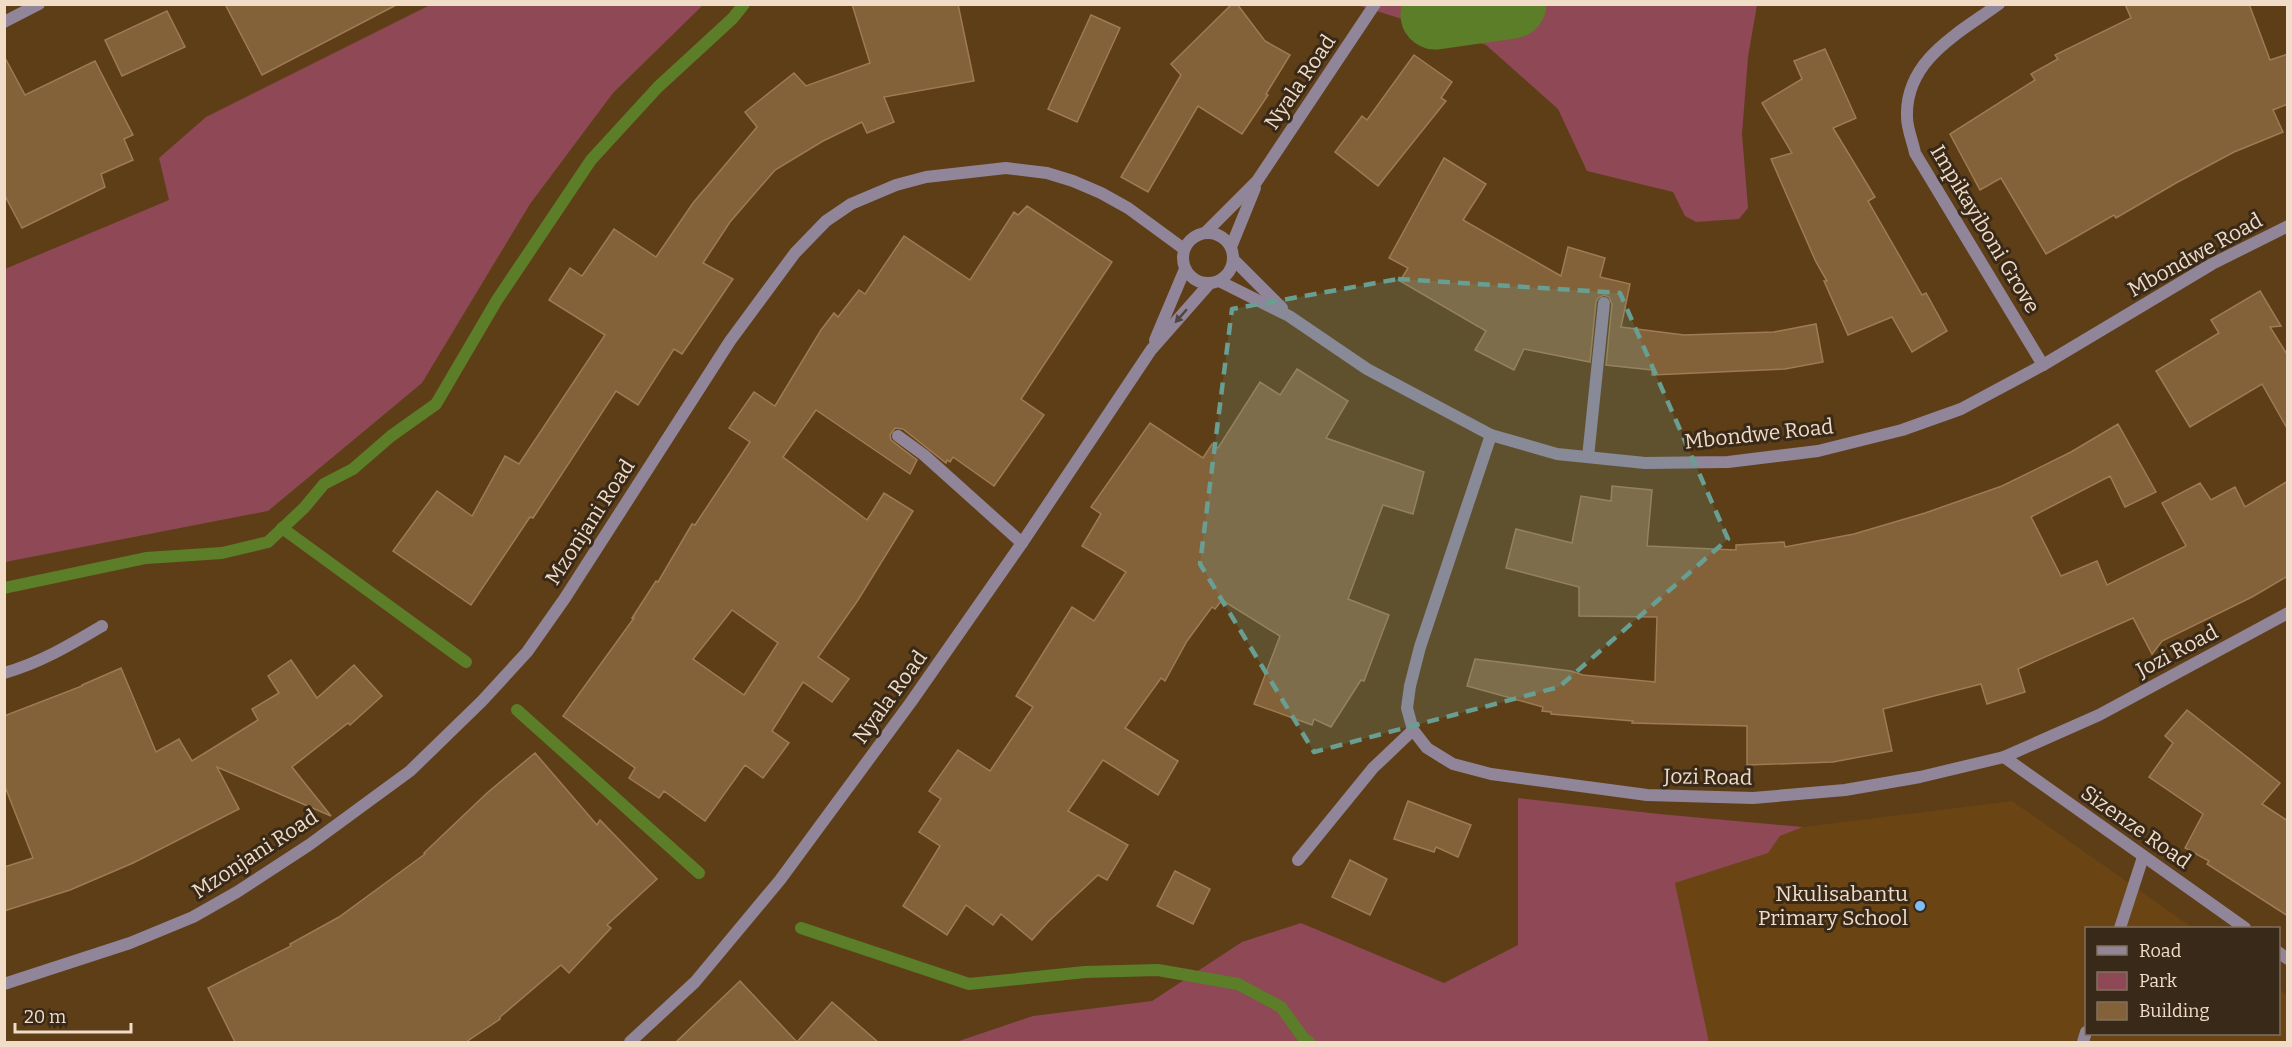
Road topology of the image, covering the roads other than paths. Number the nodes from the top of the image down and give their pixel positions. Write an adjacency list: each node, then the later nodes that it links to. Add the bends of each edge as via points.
1 (39, 4): 4 (street)
2 (1375, 4): 5 (street, Nyala Road)
3 (2000, 4): 15 (street, Impikayiboni Grove, via 1923,63 1911,85 1907,117 1916,153)
4 (4, 22)
5 (1257, 181): 7 (street, Nyala Road); 9 (street, Nyala Road)
6 (2288, 226): 15 (street, Mbondwe Road, via 2212,264)
7 (1205, 233): 8 (street, via 1196,235); 9 (street, via 1221,236)
8 (1184, 249): 10 (street); 29 (street, Mzonjani Road, via 1119,203 1047,173 1006,168 926,177 896,184 850,204 826,221 795,253 730,341 527,652 410,771 309,846 193,917 130,943)
9 (1232, 253): 11 (street, via 1232,267); 13 (street, Mbondwe Road)
10 (1185, 269): 11 (street, via 1194,279); 14 (street, Nyala Road)
11 (1214, 282): 13 (street, Mbondwe Road); 14 (street, Nyala Road, one-way to 14)
12 (1604, 303): 18 (street)
13 (1289, 316): 16 (street, Mbondwe Road, via 1367,369)
14 (1151, 350): 19 (street, Nyala Road)
15 (2043, 365): 18 (street, Mbondwe Road, via 1961,409 1902,430 1818,451 1728,462 1645,464)
16 (1491, 435): 18 (street, Mbondwe Road, via 1557,454); 23 (street, via 1410,686 1407,708)
17 (898, 436): 19 (street)
18 (1588, 457)
19 (1022, 543): 30 (street, Nyala Road, via 780,880 695,982)
20 (2288, 613): 24 (street, Jozi Road, via 2099,715)
21 (102, 626): 22 (street, via 54,655)
22 (4, 673)
23 (1413, 730): 24 (street, Jozi Road, via 1427,748 1453,764 1491,774 1647,795 1753,798 1845,790); 26 (street, via 1372,768)
24 (2004, 758): 25 (street, Sizenze Road)
25 (2143, 857): 27 (street); 28 (street, Sizenze Road)
26 (1299, 860)
27 (2120, 927)
28 (2244, 927)
29 (4, 984)
30 (630, 1042)

